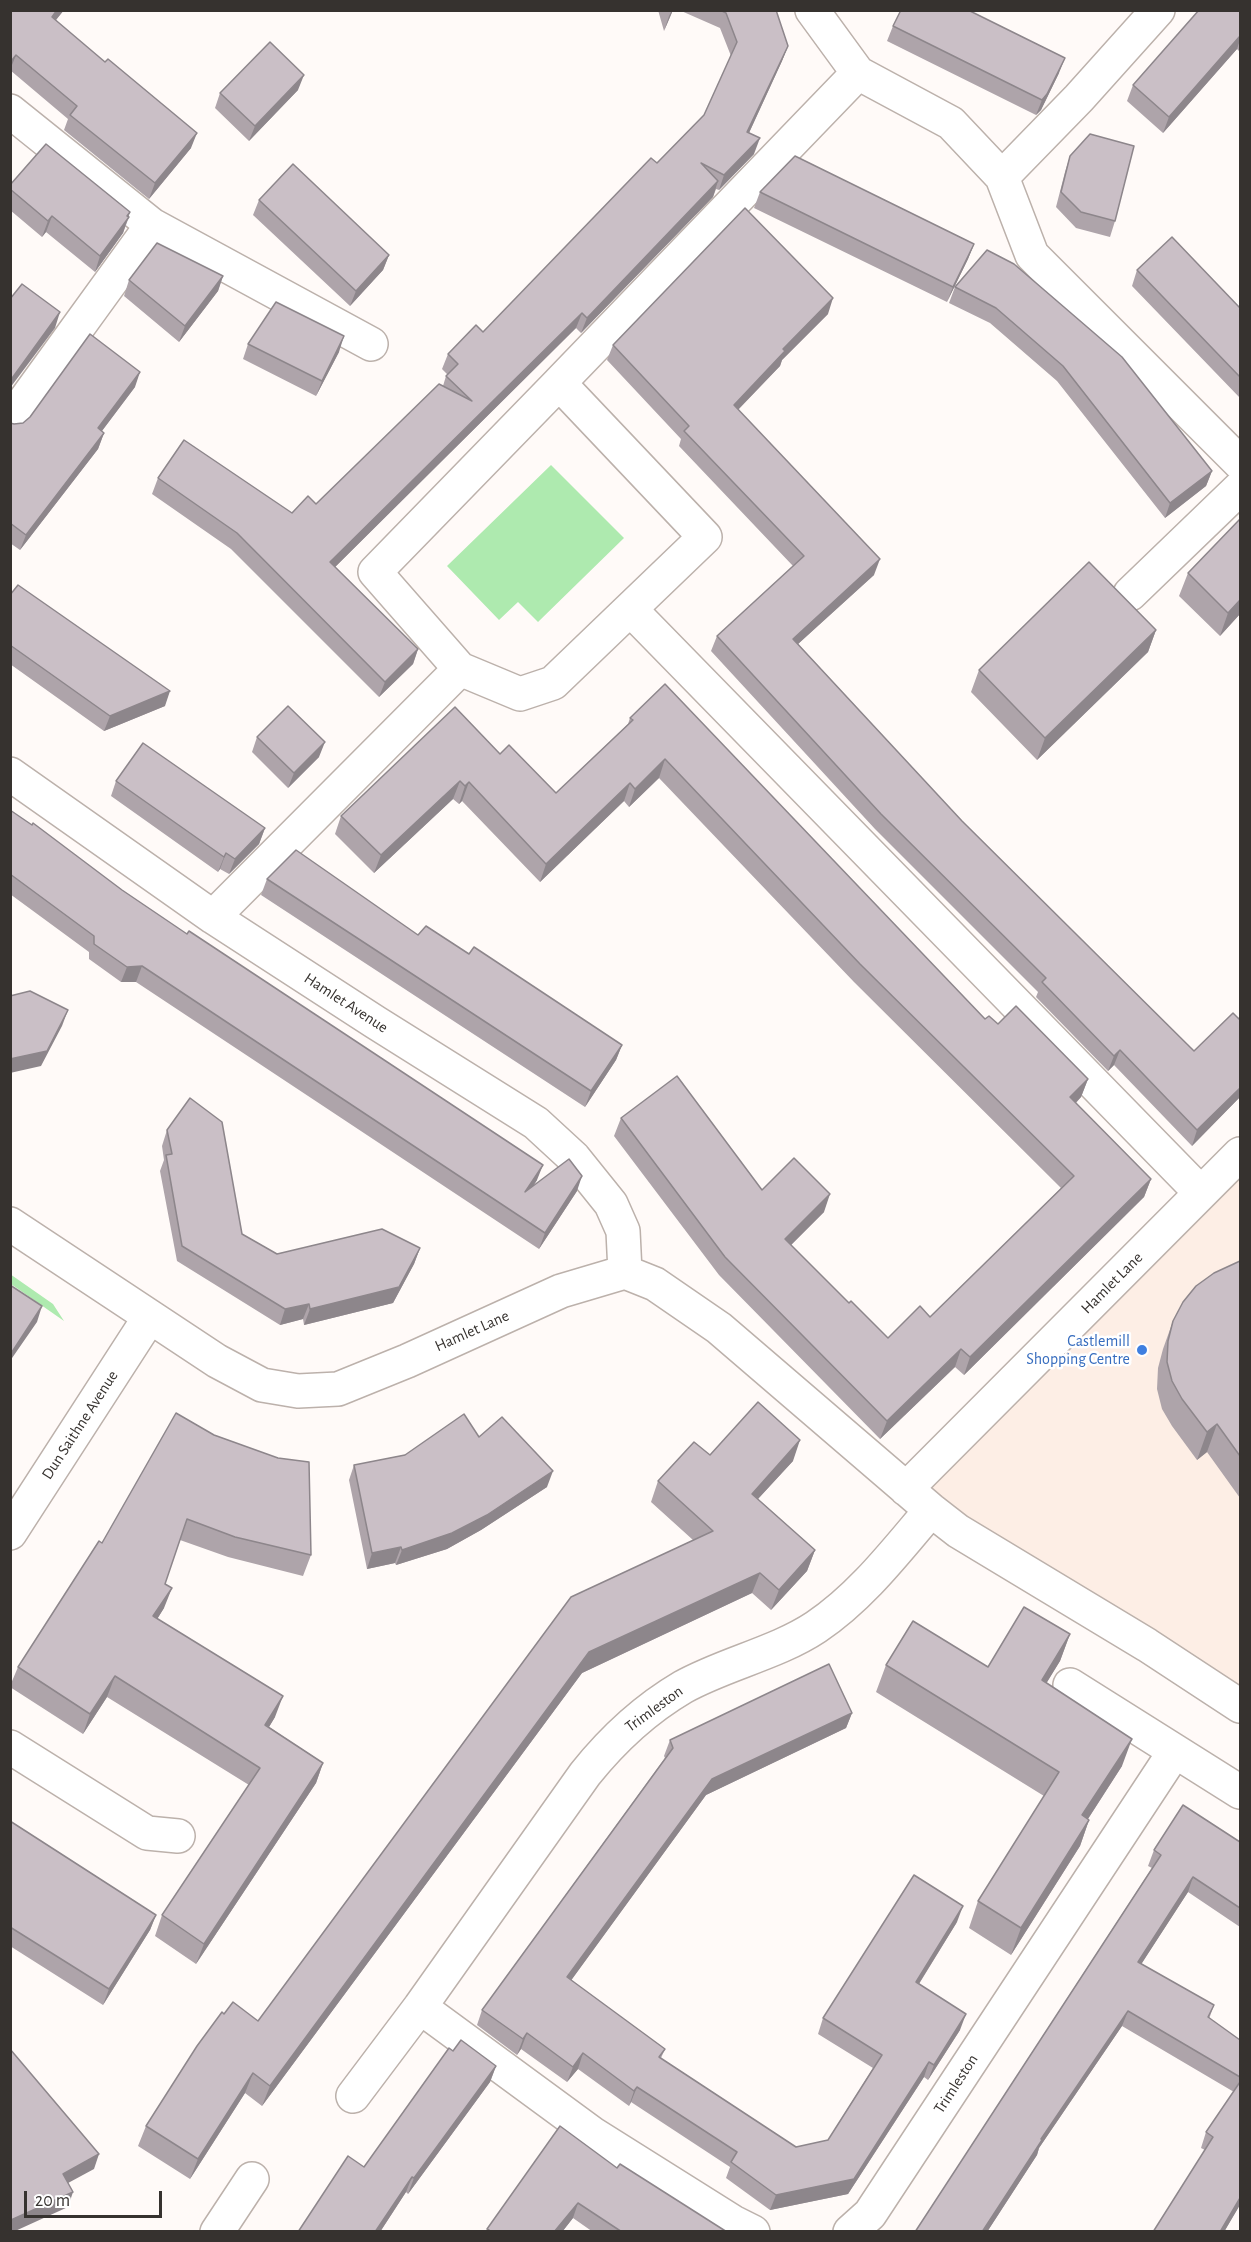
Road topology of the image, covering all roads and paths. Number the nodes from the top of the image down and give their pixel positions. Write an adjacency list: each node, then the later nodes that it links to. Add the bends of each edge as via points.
1 (812, 10): 3 (street)
2 (1158, 10): 5 (street)
3 (858, 73): 5 (street, via 951,123); 8 (street)
4 (10, 111): 6 (street)
5 (1002, 177): 10 (street, via 1032,255)
6 (152, 225): 7 (street); 9 (street)
7 (371, 344)
8 (559, 383): 13 (street, via 705,537); 14 (street, via 375,572)
9 (10, 422)
10 (1240, 463)
11 (1240, 488): 12 (street)
12 (1130, 594)
13 (630, 609): 14 (street, via 553,683 542,687 520,694); 18 (street)
14 (460, 669): 16 (street)
15 (10, 774): 16 (street, Hamlet Avenue)
16 (213, 917): 20 (street, Hamlet Avenue, via 536,1123 574,1158 611,1204 623,1231)
17 (1240, 1154): 18 (street, Hamlet Lane)
18 (1201, 1193): 22 (street, Hamlet Lane)
19 (10, 1224): 21 (street, Hamlet Lane)
20 (625, 1272): 21 (street, Hamlet Lane, via 561,1291 338,1389 298,1391 262,1385); 22 (street, via 655,1284 719,1328)
21 (149, 1318): 24 (street, Dun Saithne Avenue)
22 (906, 1489): 23 (street)
23 (931, 1510): 26 (street, via 958,1531); 31 (street, Trimleston, via 849,1600 815,1628 684,1686 637,1718 609,1744)
24 (10, 1533)
25 (1070, 1684): 28 (street)
26 (1240, 1706)
27 (10, 1748): 30 (street, via 147,1833)
28 (1175, 1751): 29 (street); 36 (street, Trimleston, via 870,2214)
29 (1240, 1792)
30 (178, 1836)
31 (420, 2007): 32 (street, Trimleston); 35 (street, via 593,2134)
32 (353, 2096)
33 (252, 2179): 34 (street)
34 (217, 2232)
35 (753, 2232)
36 (850, 2232)

